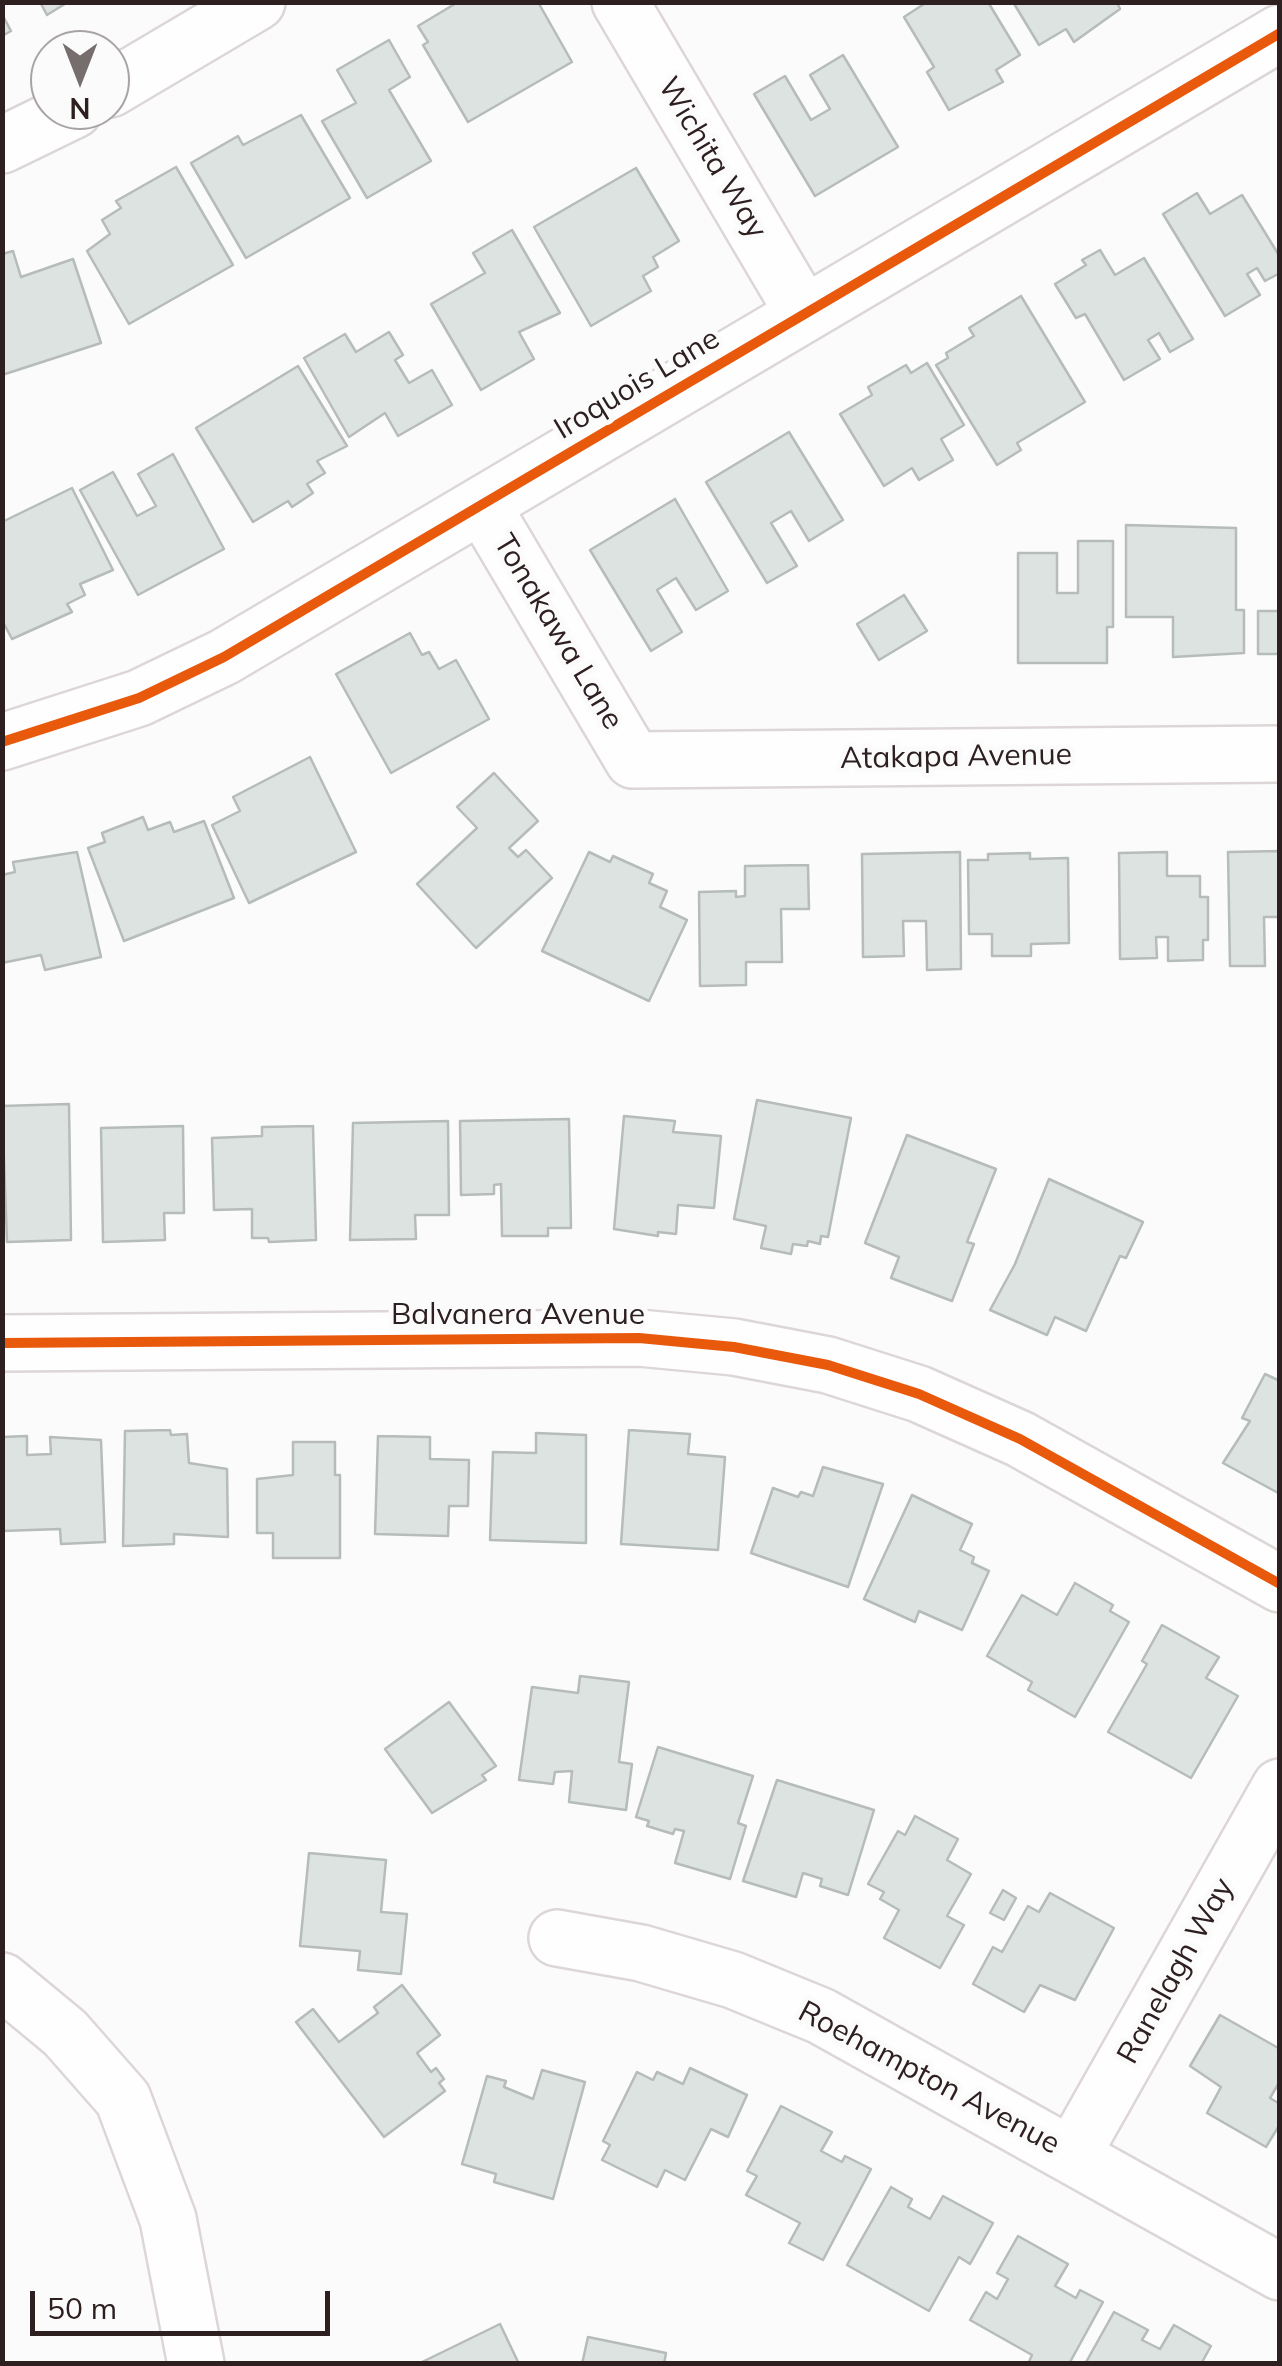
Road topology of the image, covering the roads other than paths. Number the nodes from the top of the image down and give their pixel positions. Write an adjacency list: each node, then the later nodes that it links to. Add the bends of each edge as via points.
1 (257, 2): 4 (street)
2 (620, 2): 7 (street, Wichita Way)
3 (1280, 33): 7 (street, Iroquois Lane)
4 (130, 77)
5 (33, 130): 6 (street)
6 (2, 145)
7 (804, 314): 8 (street, Iroquois Lane)
8 (482, 505): 9 (street, Iroquois Lane, via 224,657 138,698); 11 (street, Tonakawa Lane)
9 (2, 742)
10 (1280, 754): 11 (street, Atakapa Avenue)
11 (633, 760)
12 (2, 1342): 13 (street, Balvanera Avenue, via 639,1338 734,1346 828,1365 919,1394 1020,1439)
13 (1280, 1584)
14 (1280, 1787): 17 (street, Ranelagh Way)
15 (557, 1938): 17 (street, Roehampton Avenue, via 733,1980 821,2016)
16 (2, 1981): 19 (street, via 65,2033 123,2100 168,2220)
17 (1072, 2155): 18 (street, Roehampton Avenue)
18 (1280, 2272)
19 (196, 2364)

